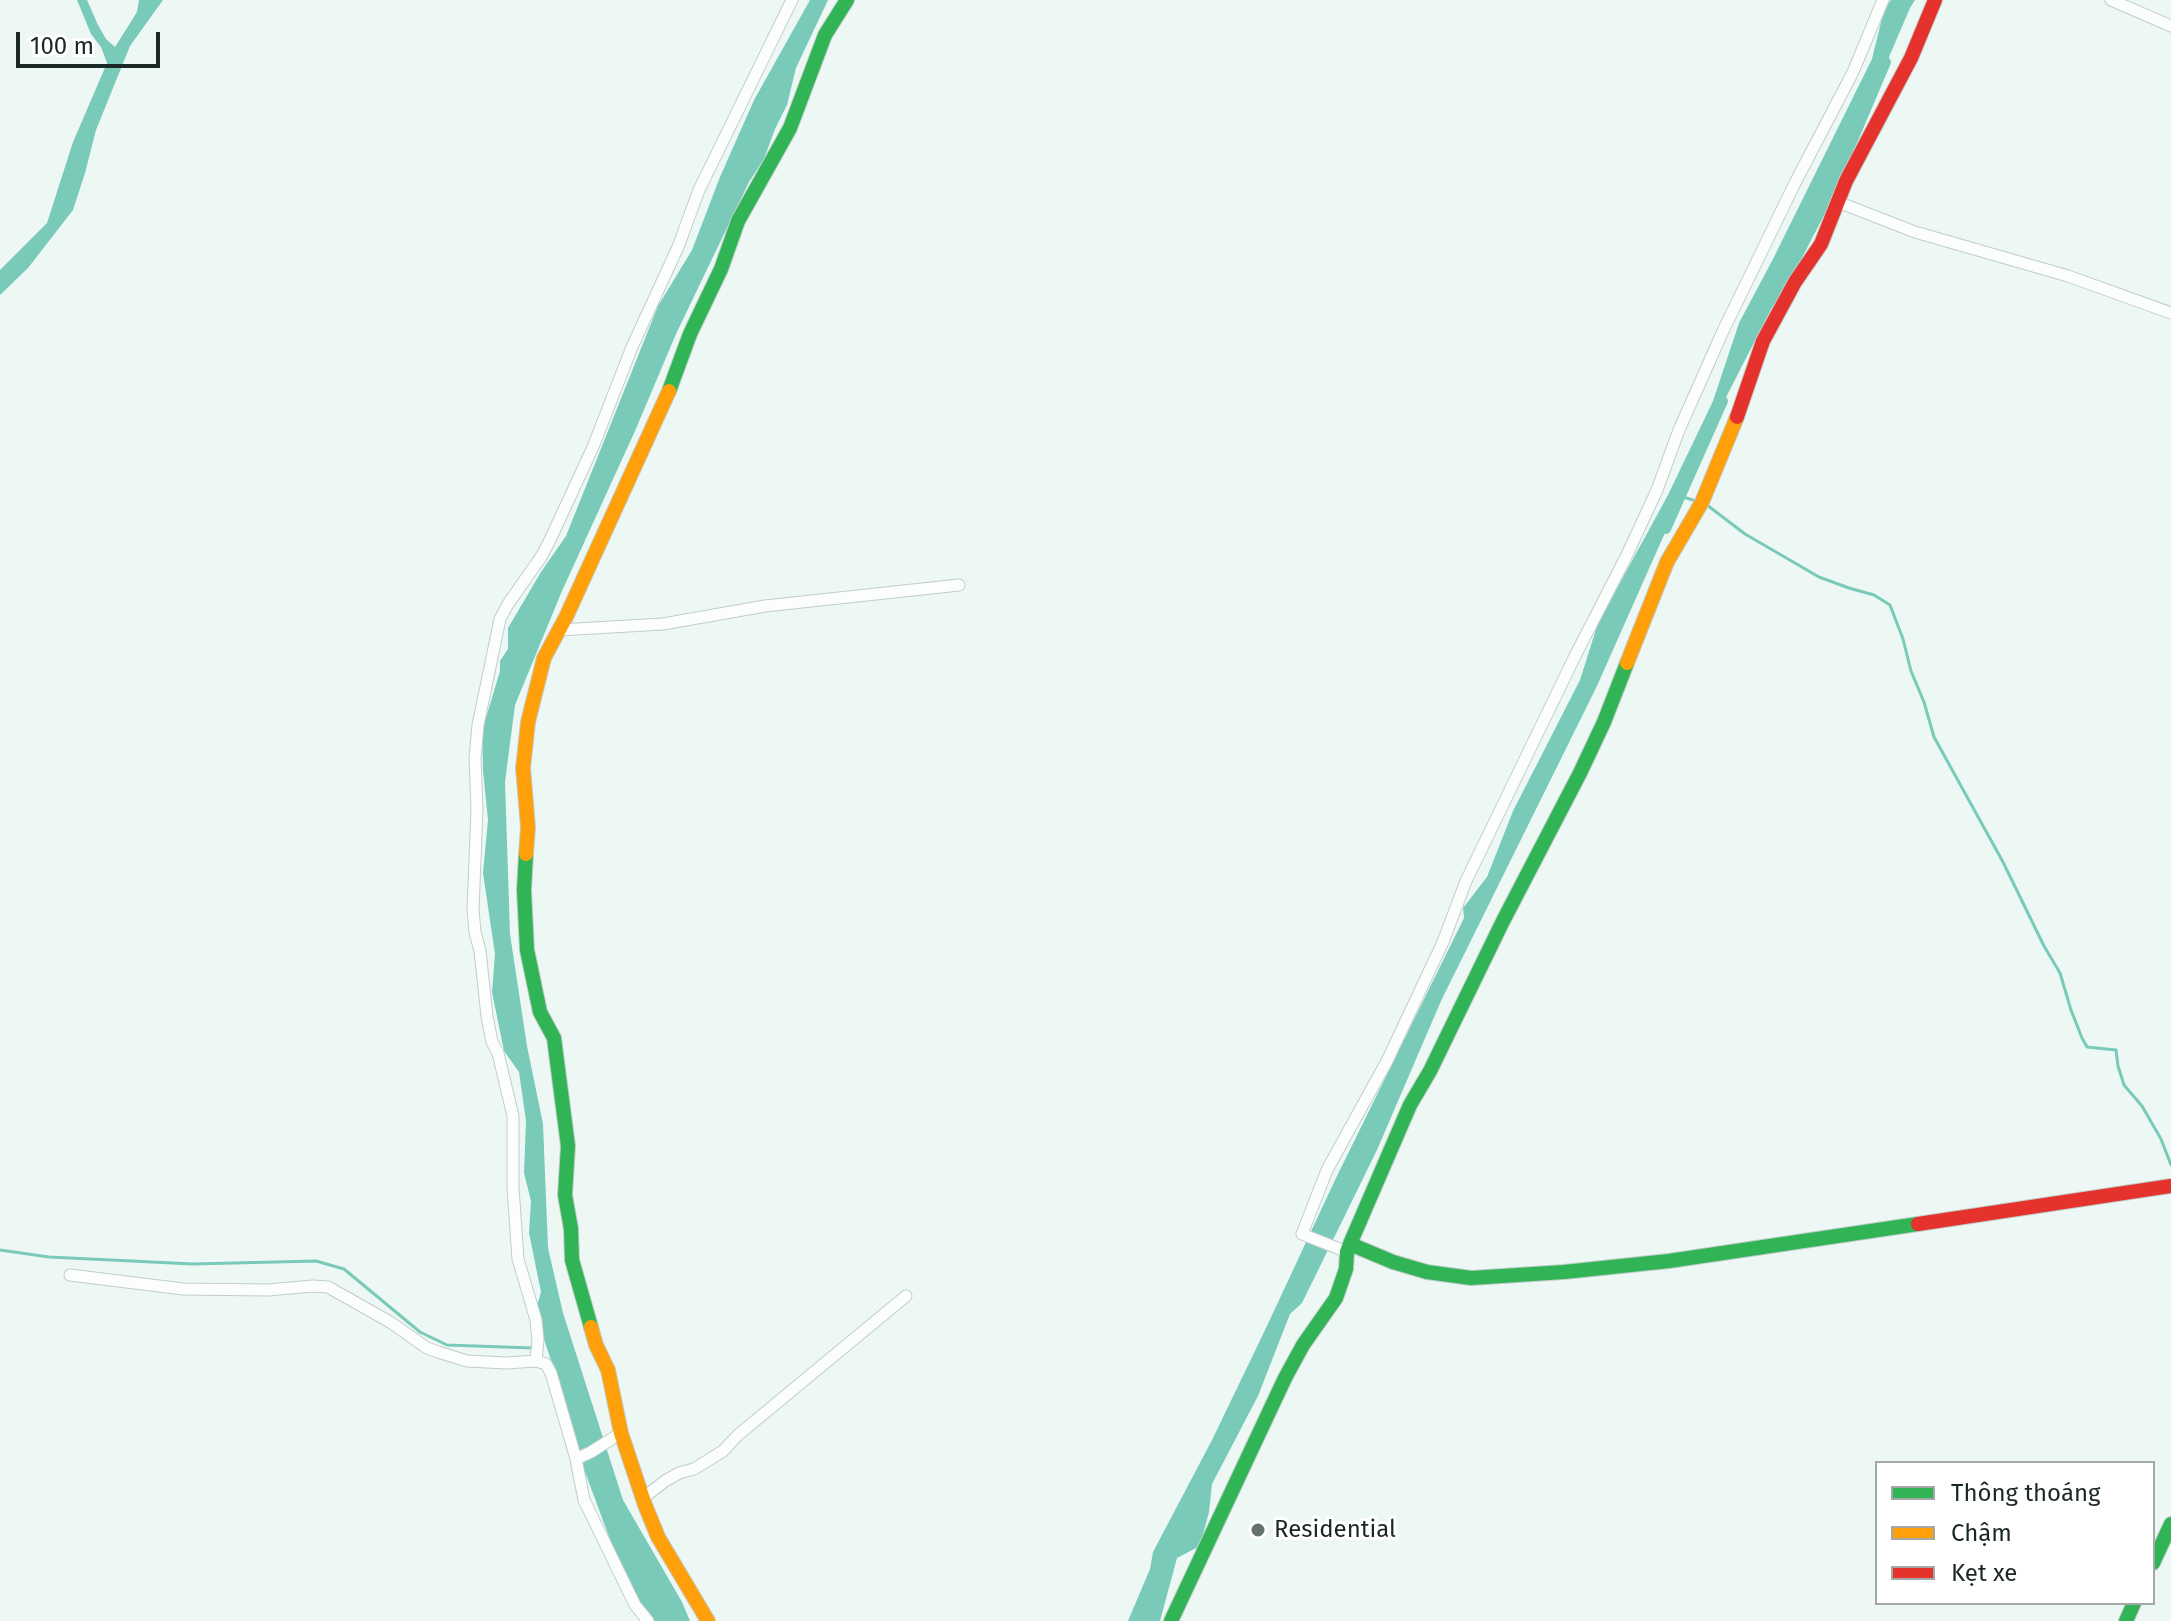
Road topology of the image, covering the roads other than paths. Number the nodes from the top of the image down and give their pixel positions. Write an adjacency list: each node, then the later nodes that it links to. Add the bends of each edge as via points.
1 (792, 0): 15 (street, via 699,190 550,540 508,604 496,634 476,743 473,910 492,1042 513,1116 518,1259 536,1320)
2 (847, 0): 10 (main road, via 825,35 790,128 738,221 670,388)
3 (1883, 0): 12 (street, via 1853,72 1723,331 1657,490 1466,881 1387,1061 1327,1170 1302,1234)
4 (1935, 0): 7 (main road)
5 (2111, 0): 6 (street)
6 (2171, 26)
7 (1838, 202): 8 (street, via 1915,232 2068,276); 12 (main road, via 1821,244 1763,341 1715,474 1667,562 1580,773 1410,1105)
8 (2171, 313)
9 (959, 585): 10 (street, via 765,606 663,624)
10 (565, 617): 16 (main road, via 544,658 524,756 527,950 540,1012 556,1050 568,1146 565,1195 572,1260 608,1370)
11 (2170, 1186): 12 (main road, via 1669,1261 1533,1274 1471,1278 1427,1272)
12 (1345, 1248): 23 (main road, via 1340,1290 1285,1378)
13 (70, 1275): 15 (street, via 183,1289 328,1287 438,1352 467,1361)
14 (906, 1296): 18 (street, via 723,1451)
15 (536, 1359): 17 (street, via 551,1373)
16 (621, 1433): 17 (street); 18 (main road)
17 (576, 1459): 21 (street, via 590,1515)
18 (642, 1494): 22 (main road, via 658,1537)
19 (2171, 1524): 20 (main road)
20 (2155, 1559)
21 (648, 1621)
22 (708, 1621)
23 (1171, 1621)

